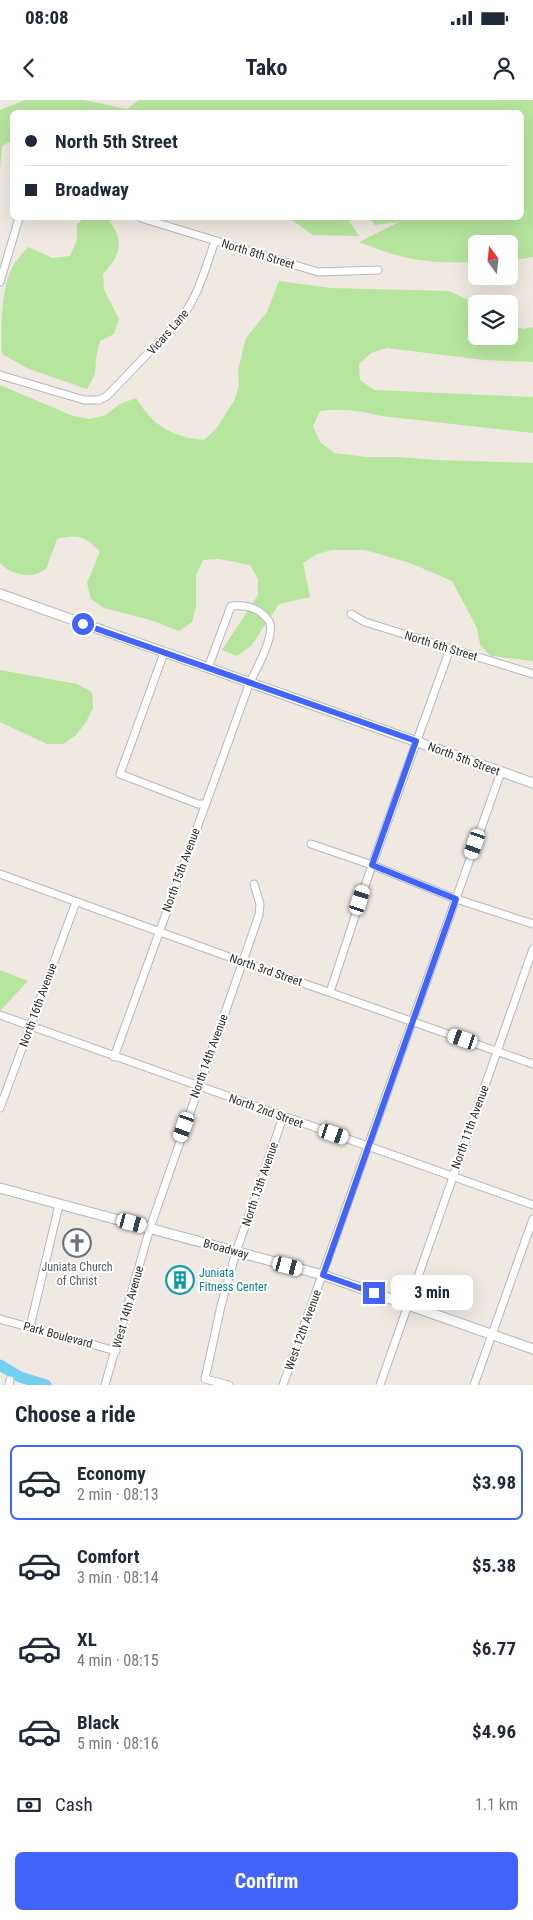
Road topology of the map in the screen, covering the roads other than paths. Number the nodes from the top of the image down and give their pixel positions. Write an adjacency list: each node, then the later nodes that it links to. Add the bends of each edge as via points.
1 (18, 220): 5 (street)
2 (147, 220): 3 (street, North 8th Street)
3 (215, 241): 4 (street, North 8th Street, via 318,272); 6 (street, Vicars Lane, via 188,310 107,396 84,400)
4 (378, 270)
5 (0, 282)
6 (0, 375)
7 (0, 594): 10 (street, North 5th Street)
8 (351, 614): 9 (street, North 6th Street, via 365,622)
9 (450, 649): 12 (street, North 6th Street); 14 (street)
10 (164, 653): 11 (street, North 5th Street); 17 (street, via 120,774)
11 (208, 668): 13 (street, North 5th Street); 13 (street, North 15th Avenue, via 231,606 256,609 270,623 270,632)
12 (533, 674)
13 (250, 682): 14 (street, North 5th Street); 17 (street, North 15th Avenue)
14 (416, 741): 15 (street, North 5th Street); 19 (street)
15 (501, 772): 16 (street, North 5th Street); 22 (street, West 12th Avenue)
16 (533, 783)
17 (205, 804): 25 (street, North 15th Avenue)
18 (311, 844): 19 (street)
19 (372, 865): 22 (street); 28 (street)
20 (0, 874): 23 (street, North 3rd Street)
21 (254, 884): 27 (street, North 14th Avenue, via 260,904 259,915)
22 (456, 899): 24 (street); 30 (street, West 12th Avenue)
23 (76, 902): 25 (street, North 3rd Street); 31 (street, North 16th Avenue)
24 (533, 924)
25 (159, 932): 27 (street, North 3rd Street); 33 (street, North 15th Avenue)
26 (533, 949): 32 (street, North 11th Avenue)
27 (243, 962): 28 (street, North 3rd Street); 35 (street, North 14th Avenue)
28 (330, 992): 30 (street, North 3rd Street)
29 (0, 1016): 31 (street, North 2nd Street)
30 (412, 1021): 32 (street, North 3rd Street); 38 (street, West 12th Avenue)
31 (30, 1027): 33 (street, North 2nd Street); 36 (street, North 16th Avenue)
32 (497, 1051): 34 (street, North 3rd Street); 39 (street, North 11th Avenue)
33 (114, 1057): 35 (street, North 2nd Street)
34 (533, 1064)
35 (198, 1086): 37 (street, North 2nd Street); 44 (street, North 14th Avenue)
36 (0, 1108)
37 (283, 1117): 38 (street, North 2nd Street); 45 (street, North 13th Avenue)
38 (368, 1146): 39 (street, North 2nd Street); 46 (street, West 12th Avenue)
39 (452, 1177): 42 (street, North 2nd Street); 47 (street, North 11th Avenue)
40 (0, 1188): 41 (street, Broadway)
41 (58, 1204): 44 (street, Broadway); 49 (street)
42 (533, 1205)
43 (533, 1219): 50 (street)
44 (150, 1228): 45 (street, Broadway); 52 (street, West 14th Avenue)
45 (236, 1252): 46 (street, Broadway); 54 (street, North 13th Avenue, via 205,1379)
46 (323, 1275): 47 (street, Broadway); 55 (street, West 12th Avenue)
47 (408, 1304): 50 (street, Broadway); 56 (street, North 11th Avenue)
48 (0, 1319): 49 (street, Park Boulevard)
49 (30, 1327): 52 (street, Park Boulevard)
50 (492, 1334): 51 (street, Broadway); 57 (street)
51 (533, 1349)
52 (116, 1351): 53 (street, West 14th Avenue)
53 (106, 1385)
54 (229, 1385)
55 (283, 1385)
56 (380, 1385)
57 (474, 1385)

